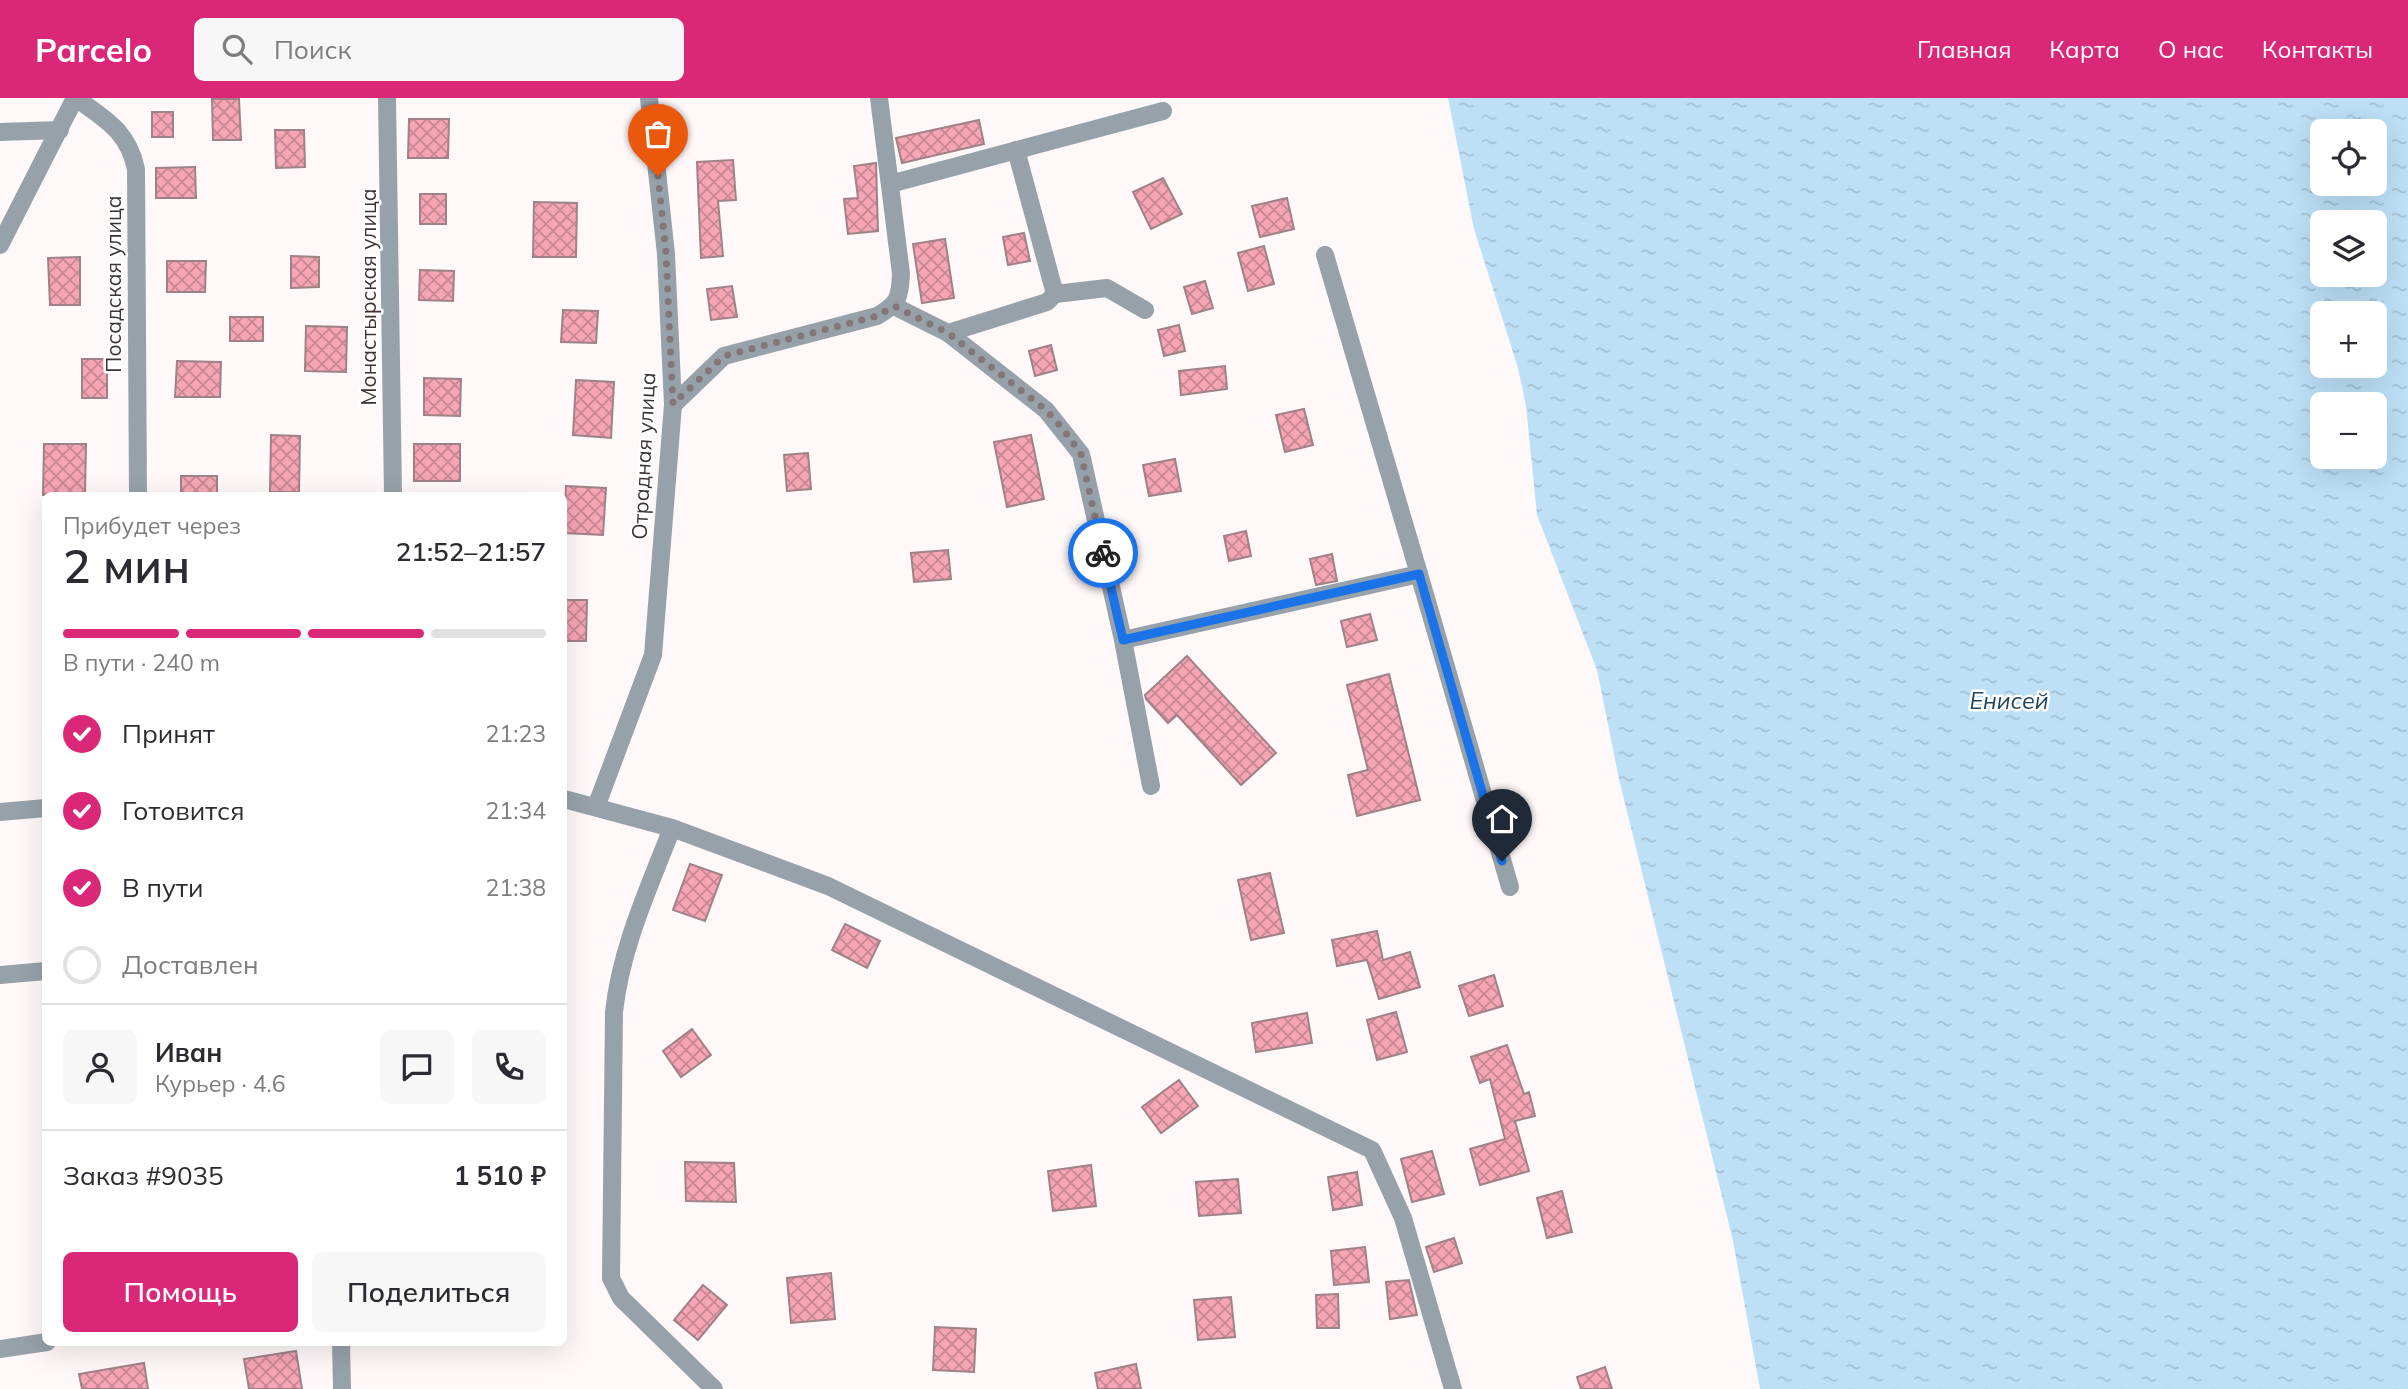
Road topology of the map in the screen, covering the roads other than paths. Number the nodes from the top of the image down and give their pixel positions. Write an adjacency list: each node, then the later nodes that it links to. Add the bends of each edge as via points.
1 (76, 98): 6 (street); 17 (street, Посадская улица, via 120,131 136,169)
2 (387, 98): 18 (street, Монастырская улица)
3 (649, 98): 16 (street, Отрадная улица, via 666,254)
4 (878, 98): 9 (street)
5 (1163, 111): 8 (street)
6 (60, 131): 7 (street); 10 (street)
7 (0, 132)
8 (1016, 150): 9 (street); 12 (street)
9 (890, 184): 13 (street, via 901,274)
10 (0, 244)
11 (1325, 255): 19 (street)
12 (1055, 294): 14 (street, via 1107,288); 15 (street, via 1046,302)
13 (894, 306): 15 (street); 16 (street, via 877,316 724,356)
14 (1145, 310)
15 (948, 333): 20 (street, via 1046,410 1081,454)
16 (673, 404): 24 (street, Отрадная улица, via 653,655)
17 (138, 492)
18 (393, 492)
19 (1419, 574): 20 (street); 27 (street)
20 (1123, 640): 21 (street)
21 (1151, 786)
22 (567, 800): 24 (street)
23 (42, 807): 25 (street)
24 (596, 807): 26 (street)
25 (0, 812)
26 (672, 828): 34 (street, via 618,980 611,1278 621,1298); 35 (street, via 828,886 1372,1150 1403,1218)
27 (1510, 887)
28 (42, 971): 29 (street)
29 (0, 975)
30 (42, 1343): 32 (street)
31 (341, 1346): 33 (street)
32 (0, 1349)
33 (342, 1389)
34 (714, 1389)
35 (1453, 1389)

